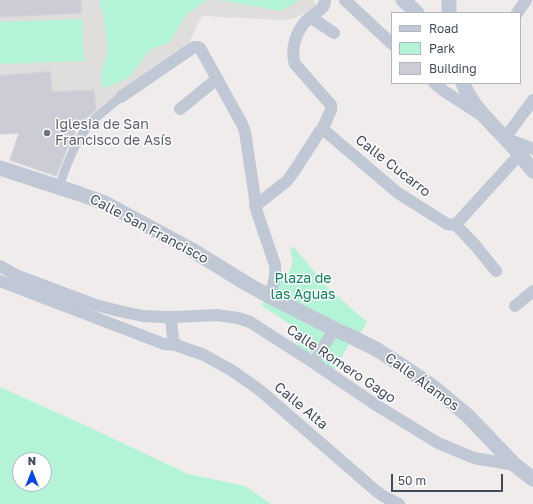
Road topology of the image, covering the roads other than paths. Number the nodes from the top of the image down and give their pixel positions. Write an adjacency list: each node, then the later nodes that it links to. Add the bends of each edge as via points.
1 (325, 0): 9 (street, via 324,7)
2 (345, 0): 11 (street)
3 (403, 0): 6 (street)
4 (449, 0): 7 (street)
5 (526, 0): 8 (street)
6 (415, 12)
7 (449, 12)
8 (518, 12)
9 (310, 17): 10 (street); 19 (street, via 298,33 293,59 331,105)
10 (334, 33)
11 (391, 43)
12 (217, 79): 15 (street, via 200,48 194,47); 17 (street); 26 (street, via 245,132)
13 (435, 84): 18 (street)
14 (465, 84): 18 (street, via 472,101)
15 (121, 97): 25 (street, via 85,130 73,150)
16 (533, 100): 20 (street)
17 (180, 109)
18 (484, 116): 20 (street)
19 (322, 130): 26 (street, via 287,180); 27 (street, Calle Cucarro, via 398,193 447,224)
20 (505, 138): 21 (street); 22 (street)
21 (533, 149)
22 (519, 155): 24 (street); 27 (street)
23 (0, 168): 25 (street, Calle San Francisco)
24 (533, 171)
25 (59, 187): 32 (street, Calle San Francisco, via 111,206)
26 (256, 206): 32 (street, via 276,265 275,282)
27 (455, 224): 29 (street)
28 (0, 266): 34 (street, Calle Romero Gago, via 16,275 96,305 143,316)
29 (496, 271)
30 (0, 281): 36 (street, Calle Alta, via 164,344)
31 (533, 291): 33 (street)
32 (269, 296): 35 (street)
33 (515, 306)
34 (171, 317): 36 (street); 37 (street, Calle Romero Gago, via 216,314 238,318 250,322)
35 (334, 329): 37 (street); 38 (street, Calle Álamos, via 376,349 432,386 467,415)
36 (176, 345): 40 (street, Calle Alta, via 210,359 250,383 375,490)
37 (314, 363): 38 (street, Calle Romero Gago, via 376,405 449,448 474,458)
38 (515, 465): 39 (street, Calle Álamos)
39 (533, 479)
40 (399, 504)

